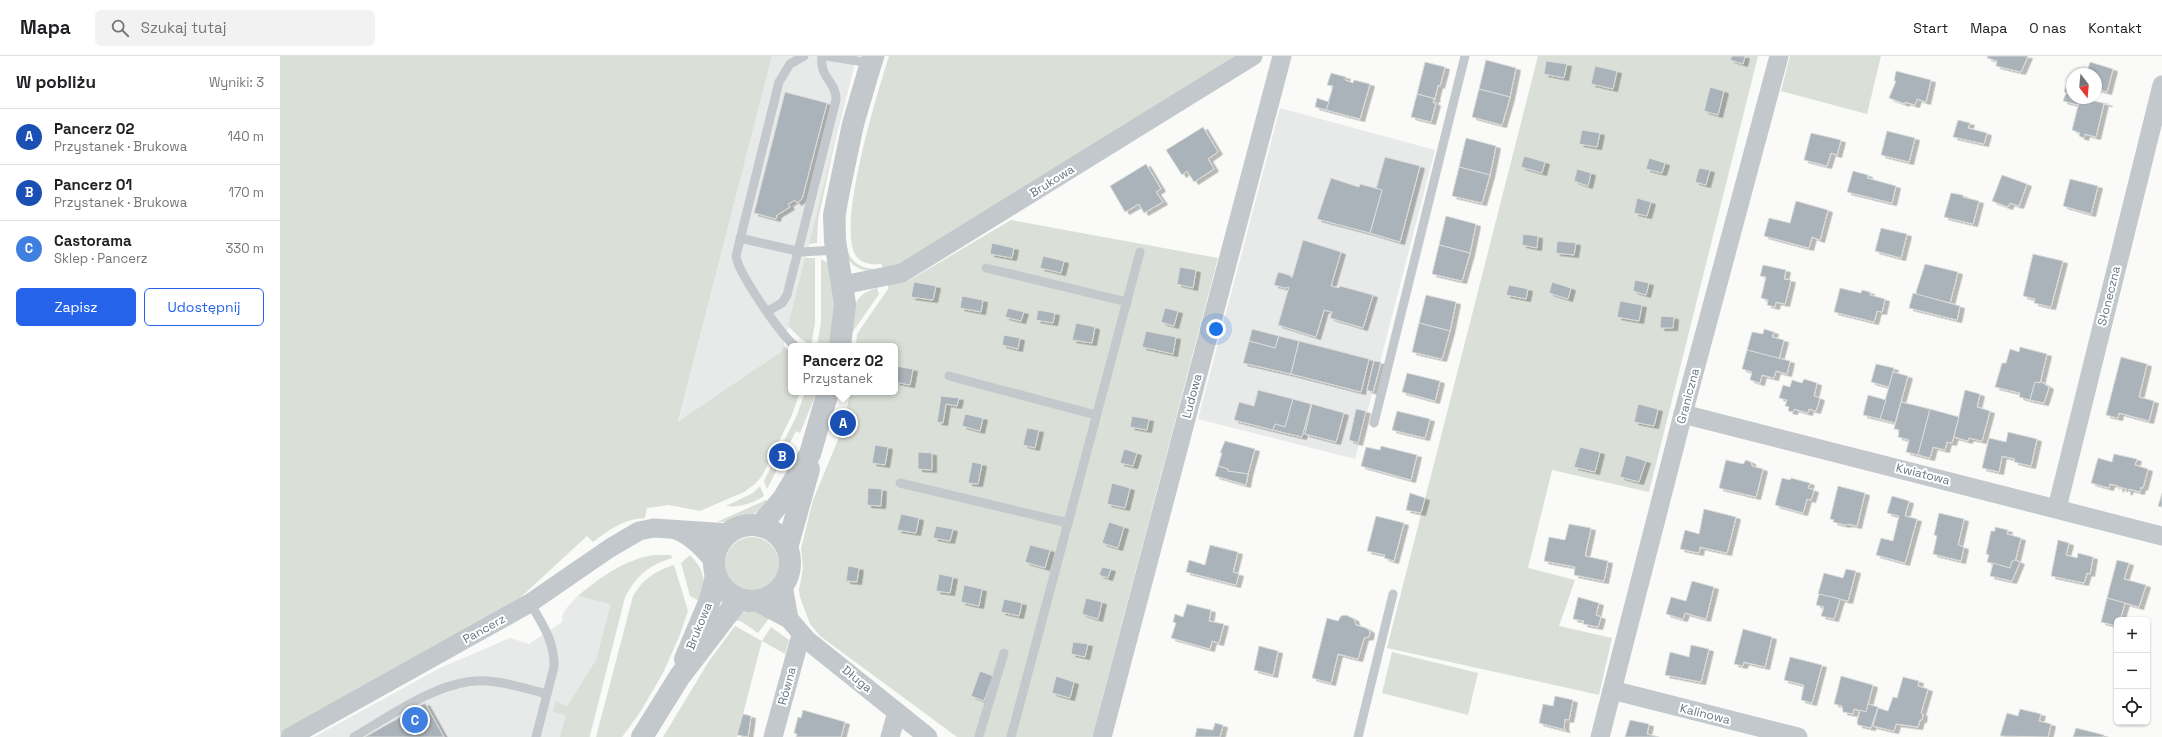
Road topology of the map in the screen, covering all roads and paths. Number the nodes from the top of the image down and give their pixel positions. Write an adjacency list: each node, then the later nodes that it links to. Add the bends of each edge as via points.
1 (804, 56): 10 (lane, via 790,64 779,82)
2 (822, 56): 12 (lane, via 822,69 835,92 836,100)
3 (826, 56): 8 (lane)
4 (1253, 56): 15 (street, Brukowa, via 902,273)
5 (1282, 56): 55 (street, Ludowa)
6 (1465, 56): 24 (lane)
7 (1779, 56): 22 (street, Graniczna)
8 (872, 59): 11 (street, via 853,124 834,215)
9 (2162, 85): 27 (street, Słoneczna)
10 (740, 238): 12 (lane); 17 (lane, via 736,262)
11 (836, 250): 12 (lane); 15 (street)
12 (797, 251): 17 (lane, via 785,299)
13 (1140, 252): 16 (lane)
14 (986, 268): 16 (lane)
15 (843, 285): 19 (street, via 844,315)
16 (1126, 302): 23 (lane)
17 (768, 312): 18 (lane)
18 (792, 343)
19 (840, 343)
20 (949, 376): 23 (lane)
21 (827, 395): 25 (street)
22 (1683, 414): 27 (street, Kwiatowa); 43 (street, Graniczna)
23 (1096, 416): 28 (lane)
24 (1374, 422)
25 (810, 454): 29 (street, via 783,500); 33 (street, via 803,495)
26 (900, 483): 28 (lane)
27 (2057, 508): 32 (street, Kwiatowa)
28 (1068, 523): 54 (lane)
29 (760, 526): 31 (street, via 747,526); 33 (street, via 774,532)
30 (676, 530): 31 (street, Pancerz); 34 (street, Pancerz, via 685,533 700,546); 38 (street, Pancerz, via 654,528 629,536)
31 (729, 533): 34 (street, via 718,546)
32 (2162, 536)
33 (787, 548): 35 (street, via 790,564)
34 (715, 568): 37 (street, via 725,590); 42 (street, Brukowa, via 710,600)
35 (783, 585): 37 (street, via 771,597); 39 (street, Długa)
36 (1393, 594): 56 (lane)
37 (747, 600): 39 (street, Długa); 42 (street, Brukowa)
38 (530, 603): 44 (lane, via 545,628 555,655); 47 (street, Pancerz)
39 (789, 619): 40 (street, Długa)
40 (803, 636): 45 (street, Długa); 51 (street, Równa, via 799,642)
41 (1004, 653): 46 (lane)
42 (680, 676): 50 (street, Brukowa)
43 (1612, 690): 57 (street, Graniczna); 58 (street, Kalinowa)
44 (547, 694): 48 (lane, via 486,681 464,683 444,688 422,698); 49 (lane)
45 (897, 712): 52 (street); 53 (street, Długa)
46 (980, 736)
47 (290, 737)
48 (354, 737)
49 (536, 737)
50 (642, 737)
51 (773, 737)
52 (890, 737)
53 (928, 737)
54 (1011, 737)
55 (1102, 737)
56 (1358, 737)
57 (1600, 737)
58 (1798, 737)

